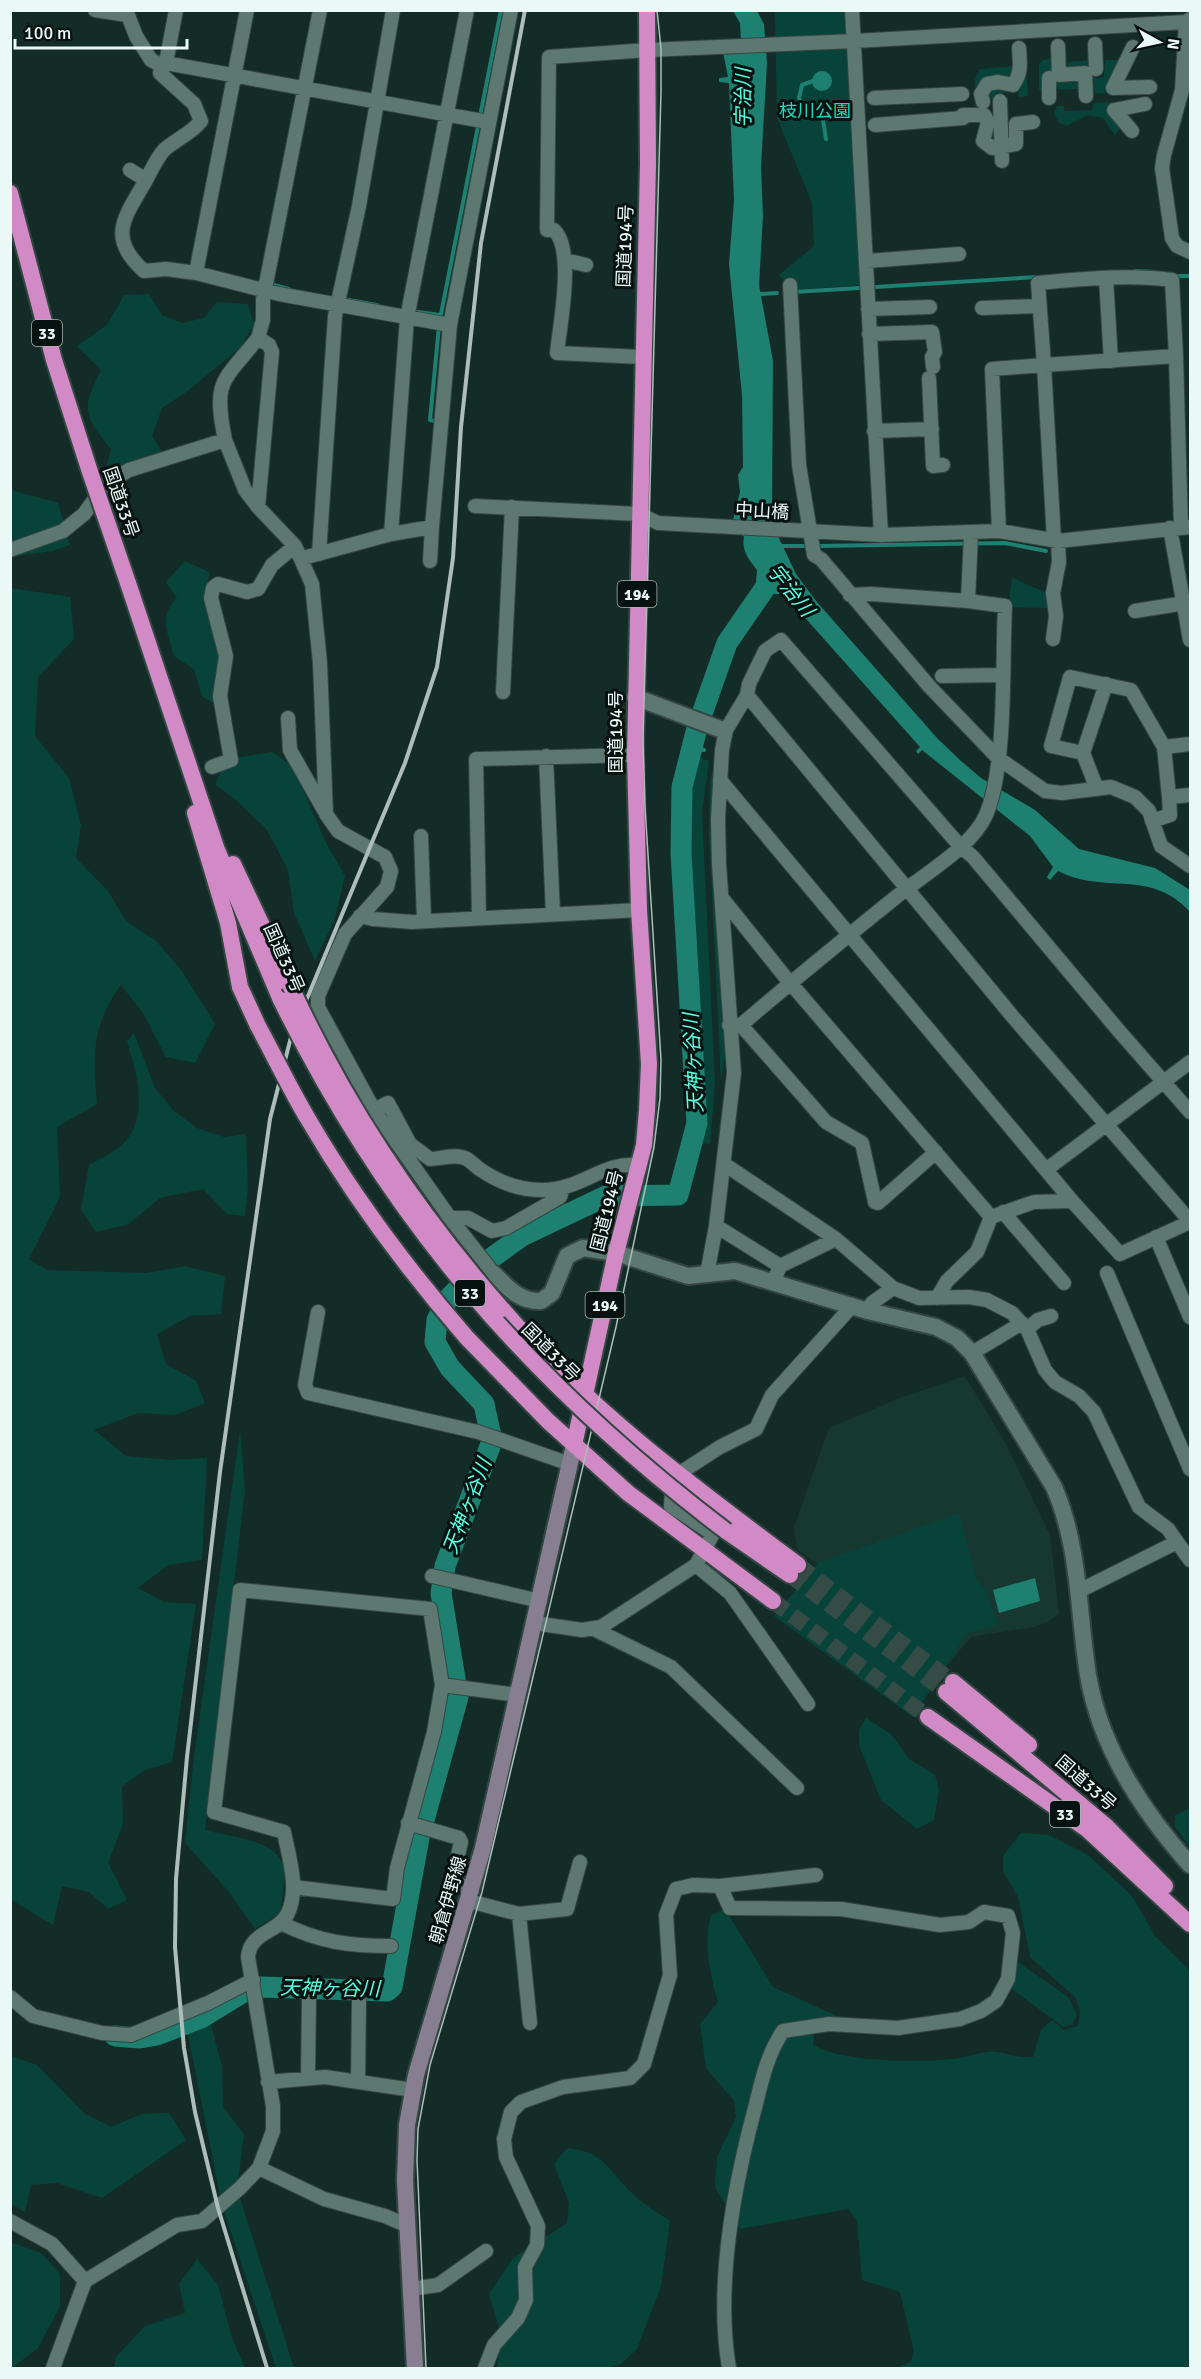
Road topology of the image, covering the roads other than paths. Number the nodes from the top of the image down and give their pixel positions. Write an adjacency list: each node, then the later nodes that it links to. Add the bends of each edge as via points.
1 (95, 10): 10 (street)
2 (176, 10): 19 (street)
3 (247, 10): 21 (street)
4 (320, 10): 24 (street)
5 (393, 10): 30 (street)
6 (467, 10): 34 (street)
7 (511, 10): 35 (street)
8 (647, 10): 18 (highway, 国道194号 / 194)
9 (852, 10): 13 (street)
10 (127, 13): 19 (street, via 151,60)
11 (1162, 17): 12 (street); 13 (street)
12 (1188, 20): 39 (street, via 1182,90)
13 (855, 41): 18 (street); 48 (street)
14 (1095, 44): 20 (street)
15 (1058, 46): 27 (street, via 1059,75 1085,73)
16 (1133, 47): 23 (street, via 1113,88)
17 (1019, 48): 32 (street, via 1018,78 1012,85 987,84 981,94)
18 (648, 50): 47 (street, via 549,57 547,230 562,237); 64 (highway, 国道194号 / 194)
19 (163, 64): 21 (street); 43 (street, via 160,73 194,104 201,121 163,151)
20 (1096, 69)
21 (235, 75): 24 (street); 50 (street)
22 (1049, 78): 29 (street)
23 (1150, 87)
24 (305, 88): 30 (street); 53 (street)
25 (962, 94): 28 (street)
26 (1191, 94): 39 (street, via 1173,141)
27 (1086, 96)
28 (874, 98)
29 (1049, 98)
30 (377, 99): 34 (street); 54 (street)
31 (1000, 101): 40 (street)
32 (983, 102)
33 (1145, 104): 38 (street, via 1114,110)
34 (447, 114): 35 (street); 59 (street)
35 (482, 121): 60 (street)
36 (1032, 122): 40 (street, via 1016,124 1016,144)
37 (875, 125): 40 (street, via 984,115 988,122 983,141 988,147)
38 (1132, 131)
39 (1167, 141): 45 (street, via 1162,168 1170,231 1173,242)
40 (1001, 145): 41 (street)
41 (1002, 161)
42 (130, 170): 43 (street)
43 (146, 180): 50 (street, via 126,213 121,231 126,253 144,271)
44 (10, 193): 109 (highway, 国道33号 / 33, bridge, via 54,360)
45 (1191, 252)
46 (959, 254): 48 (street)
47 (565, 260): 49 (street); 64 (street, via 557,353)
48 (867, 261): 58 (street)
49 (586, 265)
50 (196, 273): 53 (street)
51 (1106, 278): 55 (street, via 1038,283); 63 (street, via 1172,280); 65 (street)
52 (790, 285): 77 (street)
53 (265, 291): 54 (street); 62 (street)
54 (338, 305): 59 (street); 85 (street)
55 (1040, 306): 57 (street); 66 (street)
56 (930, 307): 58 (street)
57 (982, 308)
58 (868, 309): 61 (street)
59 (407, 318): 60 (street); 79 (street)
60 (443, 324): 75 (street)
61 (869, 334): 67 (street, via 932,332); 68 (street)
62 (258, 338): 69 (street, via 219,390); 72 (street, via 272,352)
63 (1176, 356): 65 (street); 76 (street)
64 (642, 357): 74 (highway, 国道194号 / 194)
65 (1111, 361): 66 (street)
66 (1044, 365): 78 (street, via 992,369); 81 (street)
67 (932, 429): 68 (street); 70 (street, via 933,466)
68 (874, 431): 80 (street)
69 (225, 440): 72 (street, via 245,490); 84 (street, via 129,470 106,484 84,514 63,531)
70 (943, 465)
71 (475, 506): 73 (street, 中山橋)
72 (258, 507): 83 (street)
73 (512, 507): 74 (street, 中山橋); 97 (street)
74 (639, 514): 77 (street, 中山橋, via 658,523); 99 (highway, 国道194号 / 194)
75 (432, 527): 79 (street); 87 (street)
76 (1180, 527): 81 (street, 中山橋); 90 (street)
77 (804, 531): 80 (street, 中山橋); 88 (street, via 814,555)
78 (999, 531): 81 (street, 中山橋); 82 (street, 中山橋)
79 (391, 534): 85 (street)
80 (881, 535): 82 (street, 中山橋)
81 (1056, 541): 92 (street, via 1059,562 1053,593)
82 (971, 543): 89 (street)
83 (295, 546): 86 (street); 108 (street, via 272,565 258,589 247,592 218,584 213,588 211,598 226,656 220,696 231,760)
84 (10, 550)
85 (319, 554): 86 (street)
86 (303, 558): 114 (street, via 312,584 321,663)
87 (430, 561)
88 (850, 595): 89 (street); 107 (street)
89 (968, 601): 94 (street, via 1005,606)
90 (1187, 606): 91 (street); 93 (street)
91 (1135, 611)
92 (1053, 639)
93 (1191, 640)
94 (1002, 675): 95 (street); 107 (street)
95 (942, 676)
96 (1106, 684): 103 (street, via 1131,690); 104 (street); 104 (street, via 1070,677 1051,746)
97 (503, 692)
98 (747, 695): 101 (street); 117 (street, via 765,651 781,640); 119 (street)
99 (635, 697): 101 (street); 105 (highway, 国道194号 / 194)
100 (288, 718): 114 (street, via 290,750)
101 (723, 729): 110 (street)
102 (1191, 744): 103 (street)
103 (1164, 747): 113 (street)
104 (1083, 753): 111 (street)
105 (635, 755): 106 (street); 121 (highway, 国道194号 / 194)
106 (546, 756): 122 (street); 124 (street, via 476,759)
107 (997, 763): 111 (street, via 1045,791); 117 (street, via 990,804 980,826)
108 (212, 766)
109 (191, 777): 128 (highway); 165 (highway, bridge, via 196,825 228,923 240,987 308,1119 390,1244 467,1338)
110 (720, 780): 120 (street); 126 (street)
111 (1097, 789): 115 (street, via 1111,787 1135,797 1149,811)
112 (1191, 795): 113 (street)
113 (1169, 797): 115 (street, via 1170,815)
114 (326, 814): 123 (street, via 338,831 386,857 390,864 387,887)
115 (1152, 821): 118 (street, via 1161,846)
116 (421, 836): 125 (street)
117 (960, 846): 119 (street); 131 (street)
118 (1191, 867)
119 (908, 889): 126 (street); 134 (street)
120 (722, 898): 127 (street); 129 (street)
121 (639, 910): 122 (street); 139 (highway, 国道194号 / 194, via 649,1064)
122 (553, 914): 124 (street)
123 (360, 916): 125 (street); 132 (street, via 345,934 318,996 318,1007)
124 (479, 918): 125 (street)
125 (424, 921)
126 (849, 936): 127 (street); 138 (street)
127 (790, 982): 129 (street); 135 (street)
128 (285, 993): 164 (highway, bridge, via 383,1156 451,1251); 168 (highway, 国道33号 / 33, bridge, via 307,1053 363,1148 422,1235 483,1309 618,1445 726,1531 794,1570)
129 (735, 1025): 135 (street, via 826,1122 862,1143 875,1202); 137 (street, via 734,1079)
130 (1191, 1062): 131 (street)
131 (1164, 1082): 133 (street); 134 (street)
132 (374, 1110): 136 (street, via 388,1104 410,1144); 140 (street)
133 (1191, 1112)
134 (1108, 1124): 138 (street); 145 (street)
135 (936, 1152): 143 (street)
136 (435, 1159): 140 (street, via 431,1173); 141 (street, via 467,1159 490,1176 517,1187)
137 (724, 1164): 146 (street); 148 (street)
138 (1047, 1169): 142 (street)
139 (638, 1171): 141 (street, via 618,1164); 149 (highway, 国道194号 / 194)
140 (423, 1179): 144 (street)
141 (564, 1188): 144 (street, via 560,1197 506,1228 492,1231 468,1218)
142 (1072, 1201): 143 (street, via 1034,1202); 147 (street, via 1120,1254)
143 (997, 1215): 155 (street); 157 (street, via 977,1252 947,1281)
144 (450, 1218): 152 (street)
145 (1191, 1222): 147 (street)
146 (716, 1226): 150 (street); 153 (street)
147 (1156, 1237): 161 (street)
148 (836, 1239): 150 (street); 156 (street)
149 (616, 1253): 152 (street, via 574,1250 562,1265 552,1293 541,1301 513,1293); 153 (street, via 675,1273); 164 (highway, 国道194号 / 194)
150 (780, 1266): 154 (street)
151 (1107, 1273): 167 (street)
152 (494, 1274)
153 (707, 1274): 154 (street, via 735,1271)
154 (773, 1282): 158 (street)
155 (1064, 1283)
156 (893, 1288): 157 (street, via 919,1298); 158 (street)
157 (937, 1298): 162 (street, via 987,1300 1012,1313)
158 (860, 1309): 163 (street, via 936,1327 957,1338); 168 (street, via 772,1395 756,1429 693,1463)
159 (318, 1312): 166 (street, via 306,1384 308,1393 478,1432)
160 (1050, 1316): 162 (street)
161 (1191, 1317)
162 (1025, 1326): 163 (street); 169 (street, via 1045,1370 1094,1412 1139,1507 1168,1529)
163 (972, 1353): 173 (street, via 1054,1487 1069,1527)
164 (586, 1398): 165 (highway, 国道194号 / 194); 168 (highway, 33)
165 (574, 1445): 166 (main road, 朝倉伊野線); 170 (highway)
166 (570, 1464): 174 (main road, 朝倉伊野線)
167 (1191, 1469)
168 (679, 1476): 170 (street, via 670,1502 675,1510 713,1534)
169 (1176, 1542): 171 (street); 173 (street)
170 (700, 1558): 175 (highway); 177 (street); 181 (street)
171 (1191, 1560)
172 (433, 1576): 174 (street)
173 (1078, 1591): 186 (street, via 1089,1677 1113,1752 1150,1817)
174 (540, 1601): 176 (main road, 朝倉伊野線)
175 (773, 1601)
176 (534, 1623): 177 (street); 180 (main road, 朝倉伊野線)
177 (594, 1629): 183 (street, via 670,1666)
178 (446, 1685): 180 (street); 184 (street); 189 (street, via 429,1609 240,1590 213,1812 284,1832)
179 (949, 1687): 191 (highway, 国道33号 / 33, via 1049,1761)
180 (518, 1695): 190 (main road, 朝倉伊野線)
181 (808, 1704)
182 (928, 1717): 194 (highway, 33, via 1088,1830)
183 (797, 1788)
184 (410, 1824): 189 (street, via 393,1899); 190 (street, via 459,1838 452,1881)
185 (579, 1862): 192 (street, via 567,1909)
186 (1191, 1865)
187 (816, 1875): 188 (street)
188 (720, 1886): 213 (street, via 676,1889 666,1915 670,1975 644,2064 638,2072 630,2078 562,2087 521,2102 511,2112 504,2139 506,2157 538,2226 537,2245 525,2267 526,2300 518,2318 494,2345); 214 (street, via 730,1908 841,1909 939,1925 969,1922 984,1912 1008,1916 1013,1933 1008,1979 996,2001 981,2011 960,2019 897,2028 829,2024 804,2027 783,2031 777,2039 766,2066 741,2166 727,2260)
189 (293, 1887): 193 (street)
190 (471, 1895): 192 (street); 204 (main road, 朝倉伊野線)
191 (1191, 1912)
192 (519, 1914): 200 (street)
193 (281, 1923): 195 (street, via 310,1937 335,1943); 196 (street, via 258,1937 249,1950)
194 (1191, 1924)
195 (391, 1946)
196 (253, 1985): 197 (street, via 131,2035 102,2033 33,2016); 202 (street)
197 (10, 1997)
198 (309, 1998): 201 (street)
199 (359, 2000): 203 (street)
200 (530, 2023)
201 (308, 2077): 202 (street); 203 (street)
202 (268, 2082): 205 (street, via 273,2131)
203 (358, 2082): 204 (street)
204 (413, 2090): 207 (main road, 朝倉伊野線, via 405,2154)
205 (259, 2168): 207 (street, via 324,2199); 209 (street, via 202,2221 177,2225)
206 (10, 2222): 209 (street, via 52,2244)
207 (408, 2226): 210 (main road, 朝倉伊野線)
208 (486, 2251): 210 (street, via 438,2285)
209 (85, 2281): 211 (street)
210 (411, 2289): 212 (main road, 朝倉伊野線)
211 (53, 2368)
212 (415, 2368)
213 (485, 2368)
214 (729, 2368)

